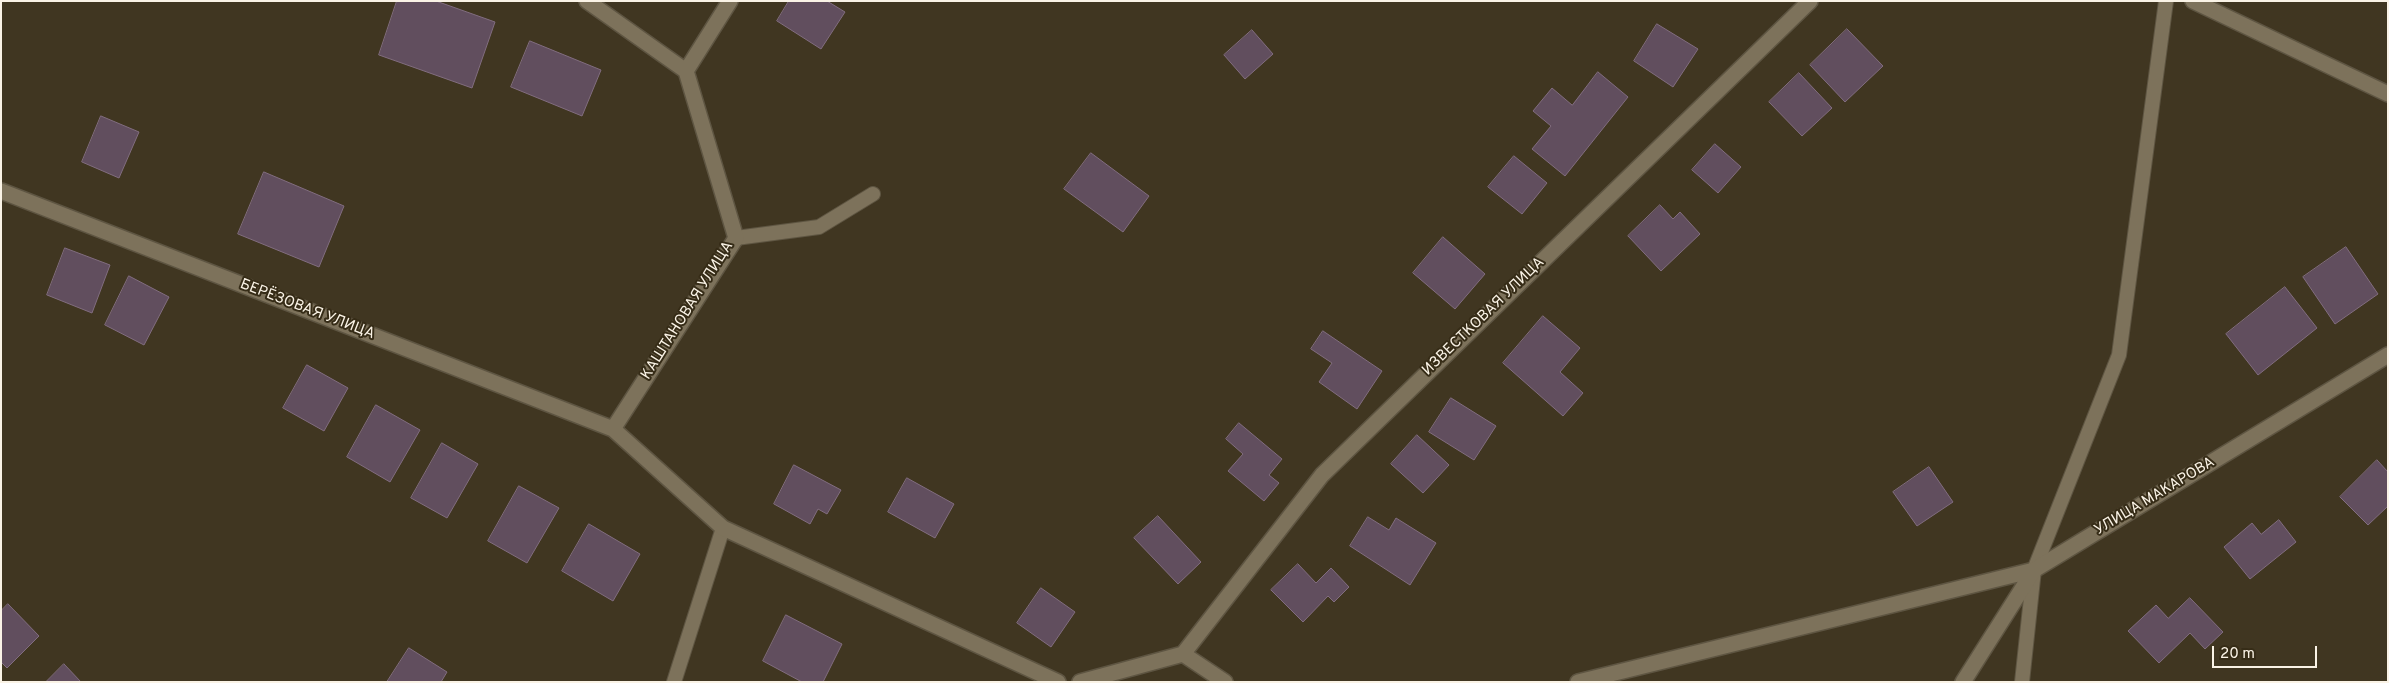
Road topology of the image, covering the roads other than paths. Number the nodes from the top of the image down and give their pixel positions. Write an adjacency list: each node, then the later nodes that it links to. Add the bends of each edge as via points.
1 (587, 1): 6 (street)
2 (730, 1): 6 (street)
3 (1810, 1): 15 (street, ИЗВЕСТКОВАЯ УЛИЦА, via 1322,475)
4 (2166, 1): 14 (lane, via 2120,355)
5 (2193, 1): 7 (street)
6 (686, 71): 10 (street, КАШТАНОВАЯ УЛИЦА)
7 (2388, 94)
8 (1, 191): 12 (street, БЕРЁЗОВАЯ УЛИЦА)
9 (873, 194): 10 (lane, via 819,227)
10 (736, 238): 12 (street, КАШТАНОВАЯ УЛИЦА)
11 (2388, 355): 14 (street, УЛИЦА МАКАРОВА)
12 (612, 429): 13 (street)
13 (723, 528): 16 (lane); 17 (street)
14 (2034, 570): 20 (street); 21 (street, УЛИЦА МАКАРОВА); 22 (lane)
15 (1182, 654): 18 (street); 19 (street)
16 (674, 682)
17 (1058, 682)
18 (1080, 682)
19 (1225, 682)
20 (1578, 682)
21 (1963, 682)
22 (2022, 682)

